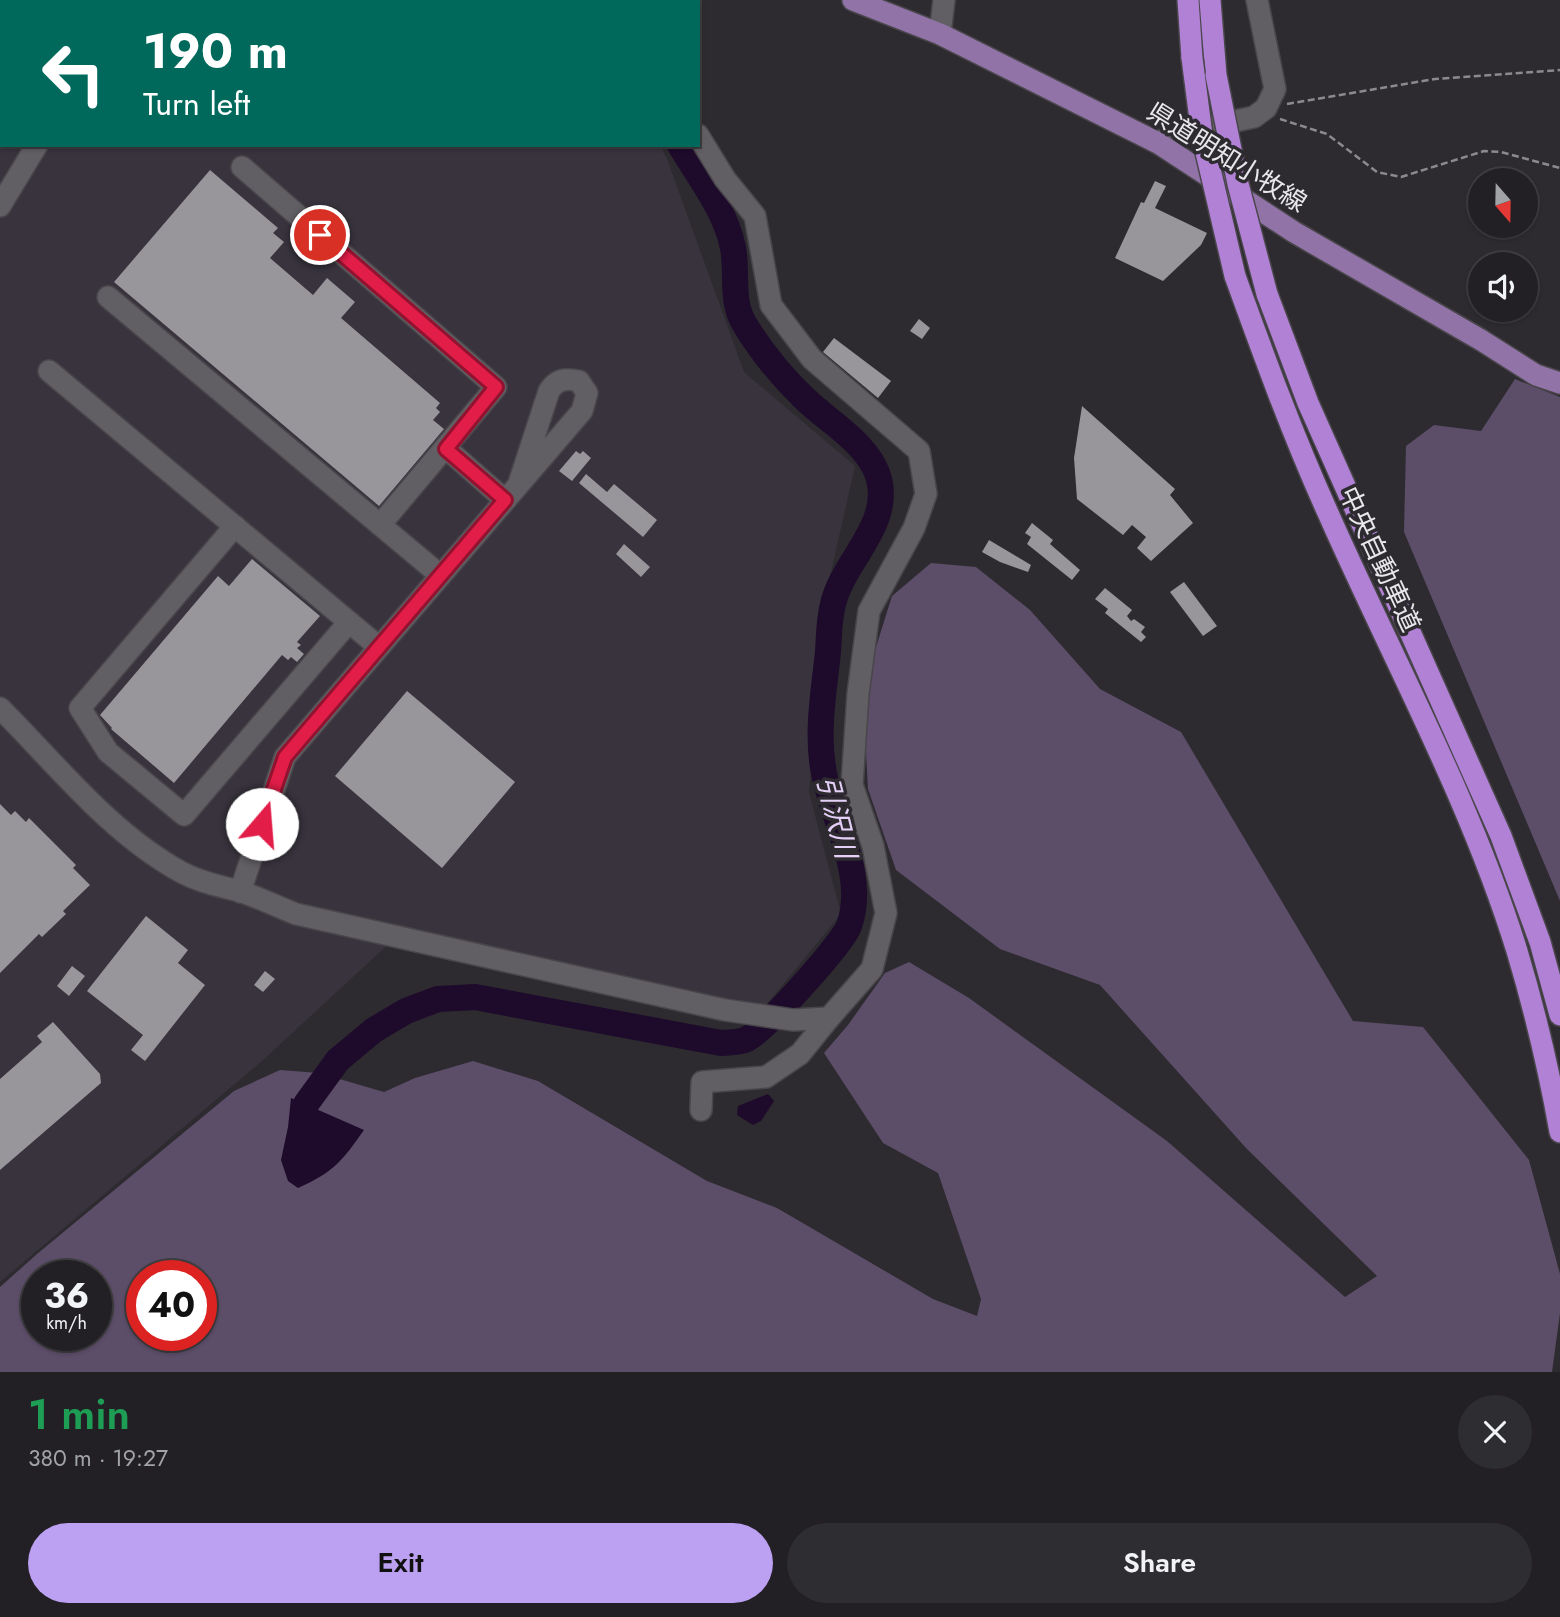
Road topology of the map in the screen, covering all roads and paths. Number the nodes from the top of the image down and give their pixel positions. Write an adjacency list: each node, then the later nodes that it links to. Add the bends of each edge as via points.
1 (853, 0): 6 (main road, 県道明知小牧線)
2 (944, 0): 6 (street)
3 (1188, 0): 31 (highway, 中央自動車道, bridge, via 1202,135 1235,276 1284,413 1477,844 1540,1032)
4 (1210, 0): 28 (highway, 中央自動車道, bridge, via 1216,75 1267,294 1308,403 1501,836 1540,942)
5 (1257, 0): 8 (street, via 1275,89)
6 (940, 34): 10 (main road, 県道明知小牧線)
7 (1560, 69): 8 (path, via 1435,79)
8 (1260, 112): 10 (street, via 1174,134); 13 (path, via 1327,134 1377,172 1401,177 1484,152 1501,152)
9 (700, 138): 29 (street, via 755,216 771,305 812,359 919,451 926,494 914,528 869,611 858,694 852,785 873,846 886,913 873,969)
10 (1158, 143): 17 (main road, 県道明知小牧線, via 1294,232 1536,375)
11 (36, 147): 14 (street)
12 (242, 167): 18 (street, via 496,387)
13 (1560, 168)
14 (0, 206)
15 (108, 297): 21 (street)
16 (49, 371): 22 (street)
17 (1560, 383)
18 (446, 449): 20 (street); 21 (street)
19 (519, 483): 20 (street)
20 (505, 500): 23 (street)
21 (380, 525): 23 (street)
22 (235, 526): 24 (street); 24 (street, via 80,708 108,752 184,815)
23 (440, 575): 25 (street)
24 (349, 622): 25 (street)
25 (379, 647): 27 (street, via 285,757)
26 (0, 708): 27 (street, via 107,817 150,852 182,873)
27 (240, 892): 29 (street, via 296,914 725,1010 793,1020)
28 (1560, 1015)
29 (829, 1018): 30 (street, via 800,1054 766,1077 702,1082)
30 (701, 1110)
31 (1560, 1132)

